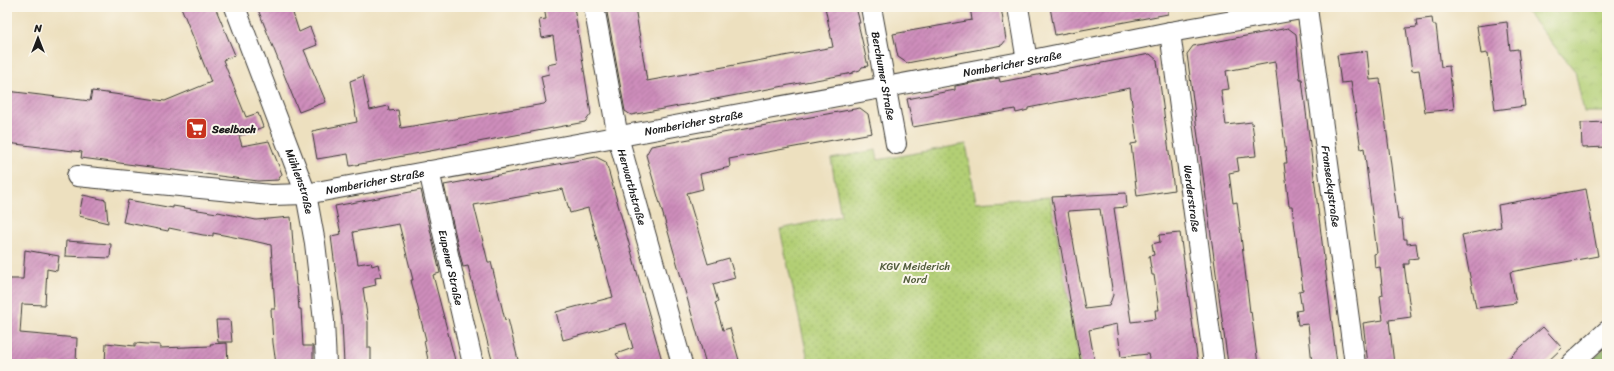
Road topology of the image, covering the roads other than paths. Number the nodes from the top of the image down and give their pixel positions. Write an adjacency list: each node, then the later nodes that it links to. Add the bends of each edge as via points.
1 (235, 7): 13 (street, Mühlenstraße)
2 (594, 7): 9 (street, Herwarthstraße)
3 (871, 7): 8 (street, Berchumer Straße)
4 (1018, 7): 7 (street)
5 (1309, 7): 6 (street, Nombericher Straße); 19 (street, Franseckystraße)
6 (1170, 32): 7 (street, Nombericher Straße); 18 (street, Werderstraße)
7 (1027, 61): 8 (street, Nombericher Straße)
8 (886, 86): 9 (street, Nombericher Straße); 10 (street, Berchumer Straße)
9 (618, 137): 11 (street, Nombericher Straße); 17 (street, Herwarthstraße)
10 (896, 144)
11 (429, 171): 13 (street, Nombericher Straße); 16 (street, Eupener Straße)
12 (77, 176): 13 (street, Nombericher Straße, via 270,195)
13 (306, 194): 15 (street, Mühlenstraße, via 315,243)
14 (1607, 330): 20 (street)
15 (326, 364)
16 (473, 364)
17 (682, 364)
18 (1214, 364)
19 (1355, 364)
20 (1570, 364)

